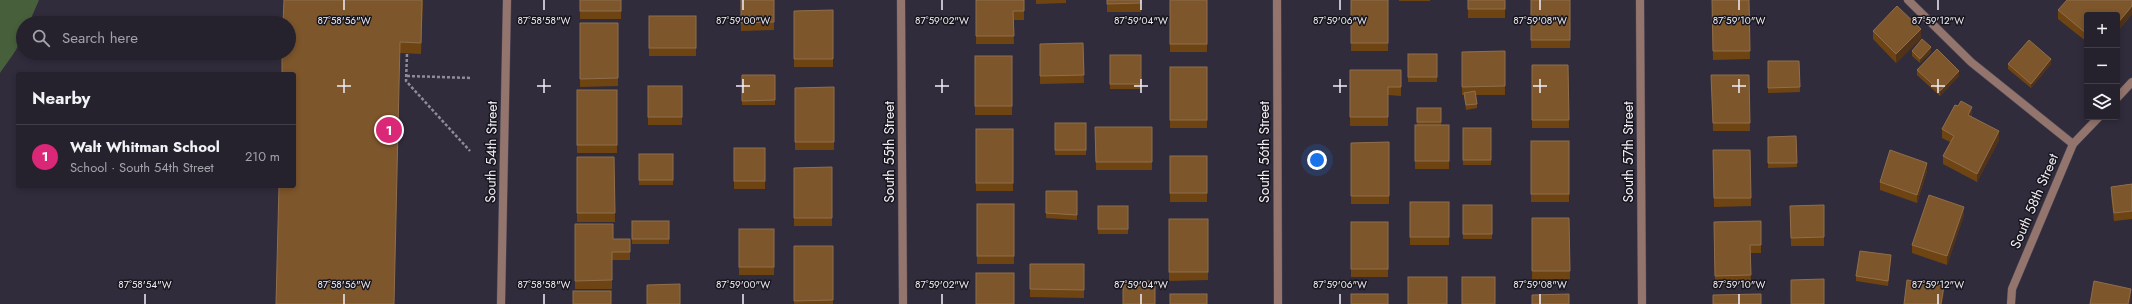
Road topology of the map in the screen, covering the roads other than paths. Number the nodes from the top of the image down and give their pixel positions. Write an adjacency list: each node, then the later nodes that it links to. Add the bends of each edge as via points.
1 (507, 0): 10 (street, South 54th Street)
2 (901, 0): 11 (street, South 55th Street)
3 (1277, 0): 12 (street, South 56th Street)
4 (1640, 0): 13 (street, South 57th Street)
5 (1908, 0): 9 (street, via 1971,62)
6 (2132, 82): 7 (street)
7 (2120, 95)
8 (2096, 120): 9 (street, South 58th Street)
9 (2072, 144): 14 (street, South 58th Street, via 2012,289)
10 (501, 304)
11 (903, 304)
12 (1278, 304)
13 (1642, 304)
14 (2012, 304)

